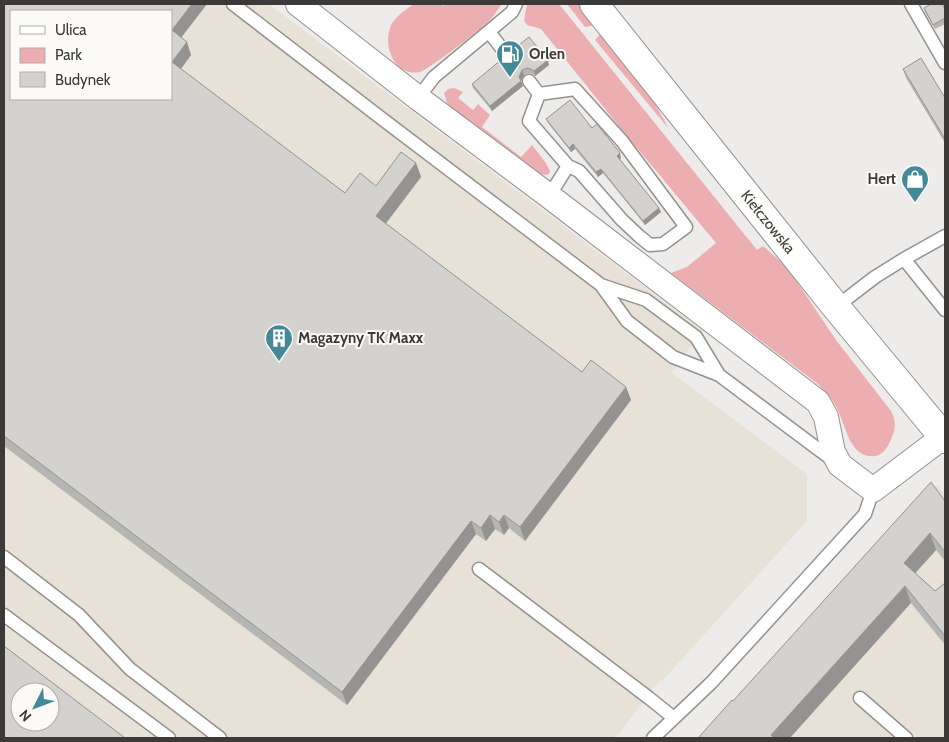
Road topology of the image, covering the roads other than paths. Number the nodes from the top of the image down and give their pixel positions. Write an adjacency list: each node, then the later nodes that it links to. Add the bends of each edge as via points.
1 (234, 4): 16 (lane)
2 (298, 4): 11 (street)
3 (516, 4): 6 (lane, via 512,12)
4 (594, 4): 17 (street, Kiełczowska)
5 (911, 4): 8 (lane)
6 (489, 32): 7 (lane); 11 (lane, via 434,77)
7 (510, 59)
8 (945, 63)
9 (528, 81): 10 (lane)
10 (539, 94): 12 (lane, via 529,121); 12 (lane, via 575,89 622,141 686,227 663,244 650,245 622,220 579,171)
11 (418, 98): 13 (street)
12 (568, 166): 13 (lane)
13 (548, 196): 21 (street, via 818,402 826,417 833,452)
14 (945, 236): 15 (lane)
15 (904, 259): 17 (lane); 18 (lane)
16 (600, 285): 19 (lane, via 627,321 668,353); 19 (lane, via 646,300 696,337)
17 (836, 307): 20 (street, Kiełczowska)
18 (945, 310)
19 (719, 375): 21 (lane)
20 (944, 438): 22 (street)
21 (840, 465): 22 (street)
22 (873, 490): 27 (lane, via 865,514 711,683)
23 (4, 556): 29 (lane, via 79,615 130,669)
24 (479, 568): 27 (lane)
25 (4, 615): 28 (lane)
26 (860, 698): 31 (lane)
27 (674, 718): 30 (lane)
28 (169, 738)
29 (220, 738)
30 (653, 738)
31 (906, 738)

